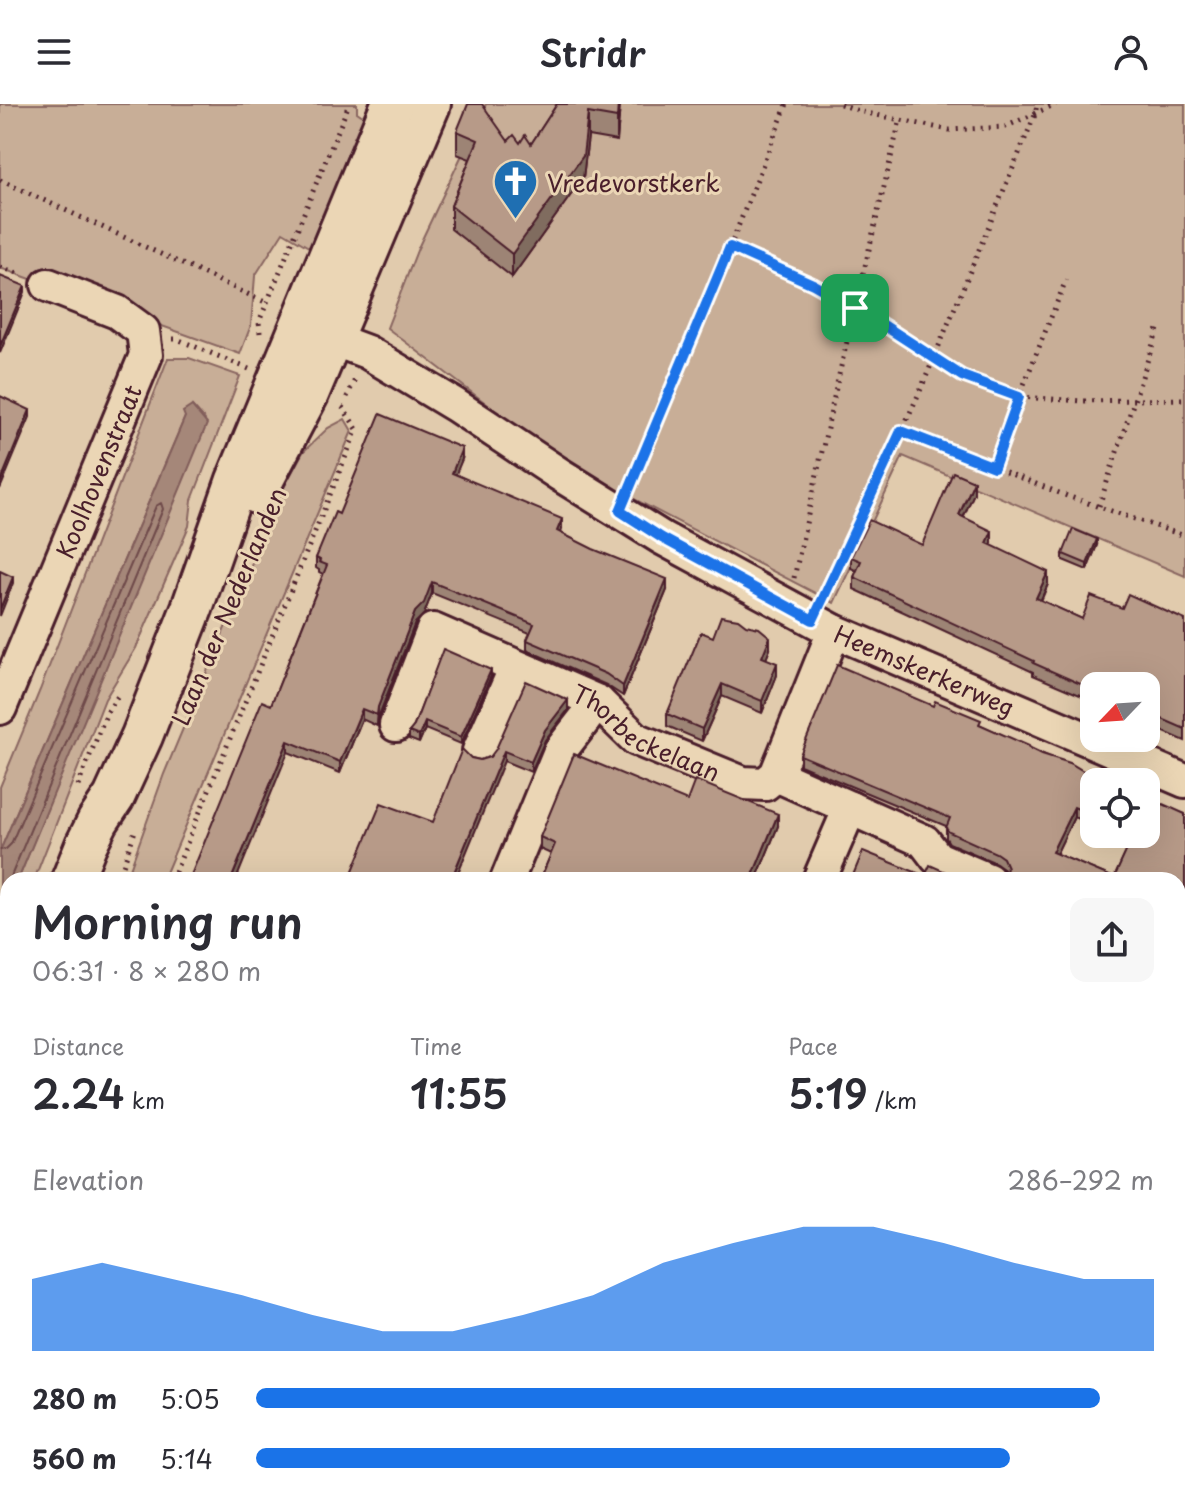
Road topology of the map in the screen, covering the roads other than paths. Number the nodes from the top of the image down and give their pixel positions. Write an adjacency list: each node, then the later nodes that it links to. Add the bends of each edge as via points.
1 (392, 104): 4 (main road, Laan der Nederlanden)
2 (430, 104): 4 (main road, Laan der Nederlanden)
3 (48, 285): 8 (street, Koolhovenstraat, via 117,312 143,331 146,355)
4 (333, 339): 5 (street, Heemskerkerweg, via 455,405 662,538); 14 (main road, Laan der Nederlanden, via 237,480 142,736)
5 (812, 619): 11 (street); 12 (street, Heemskerkerweg)
6 (516, 667): 7 (street, Thorbeckelaan); 9 (street, Thorbeckelaan, via 433,630); 10 (street)
7 (598, 702): 11 (street, Thorbeckelaan, via 636,739 743,783 765,784); 17 (street, via 560,751)
8 (0, 708)
9 (396, 725)
10 (479, 751)
11 (776, 775): 13 (street)
12 (1185, 781)
13 (850, 808): 18 (street); 19 (street, via 924,841 937,858)
14 (126, 810): 15 (main road, Laan der Nederlanden, via 98,821); 16 (main road, Laan der Nederlanden)
15 (76, 872)
16 (101, 872)
17 (510, 872)
18 (822, 872)
19 (969, 872)

